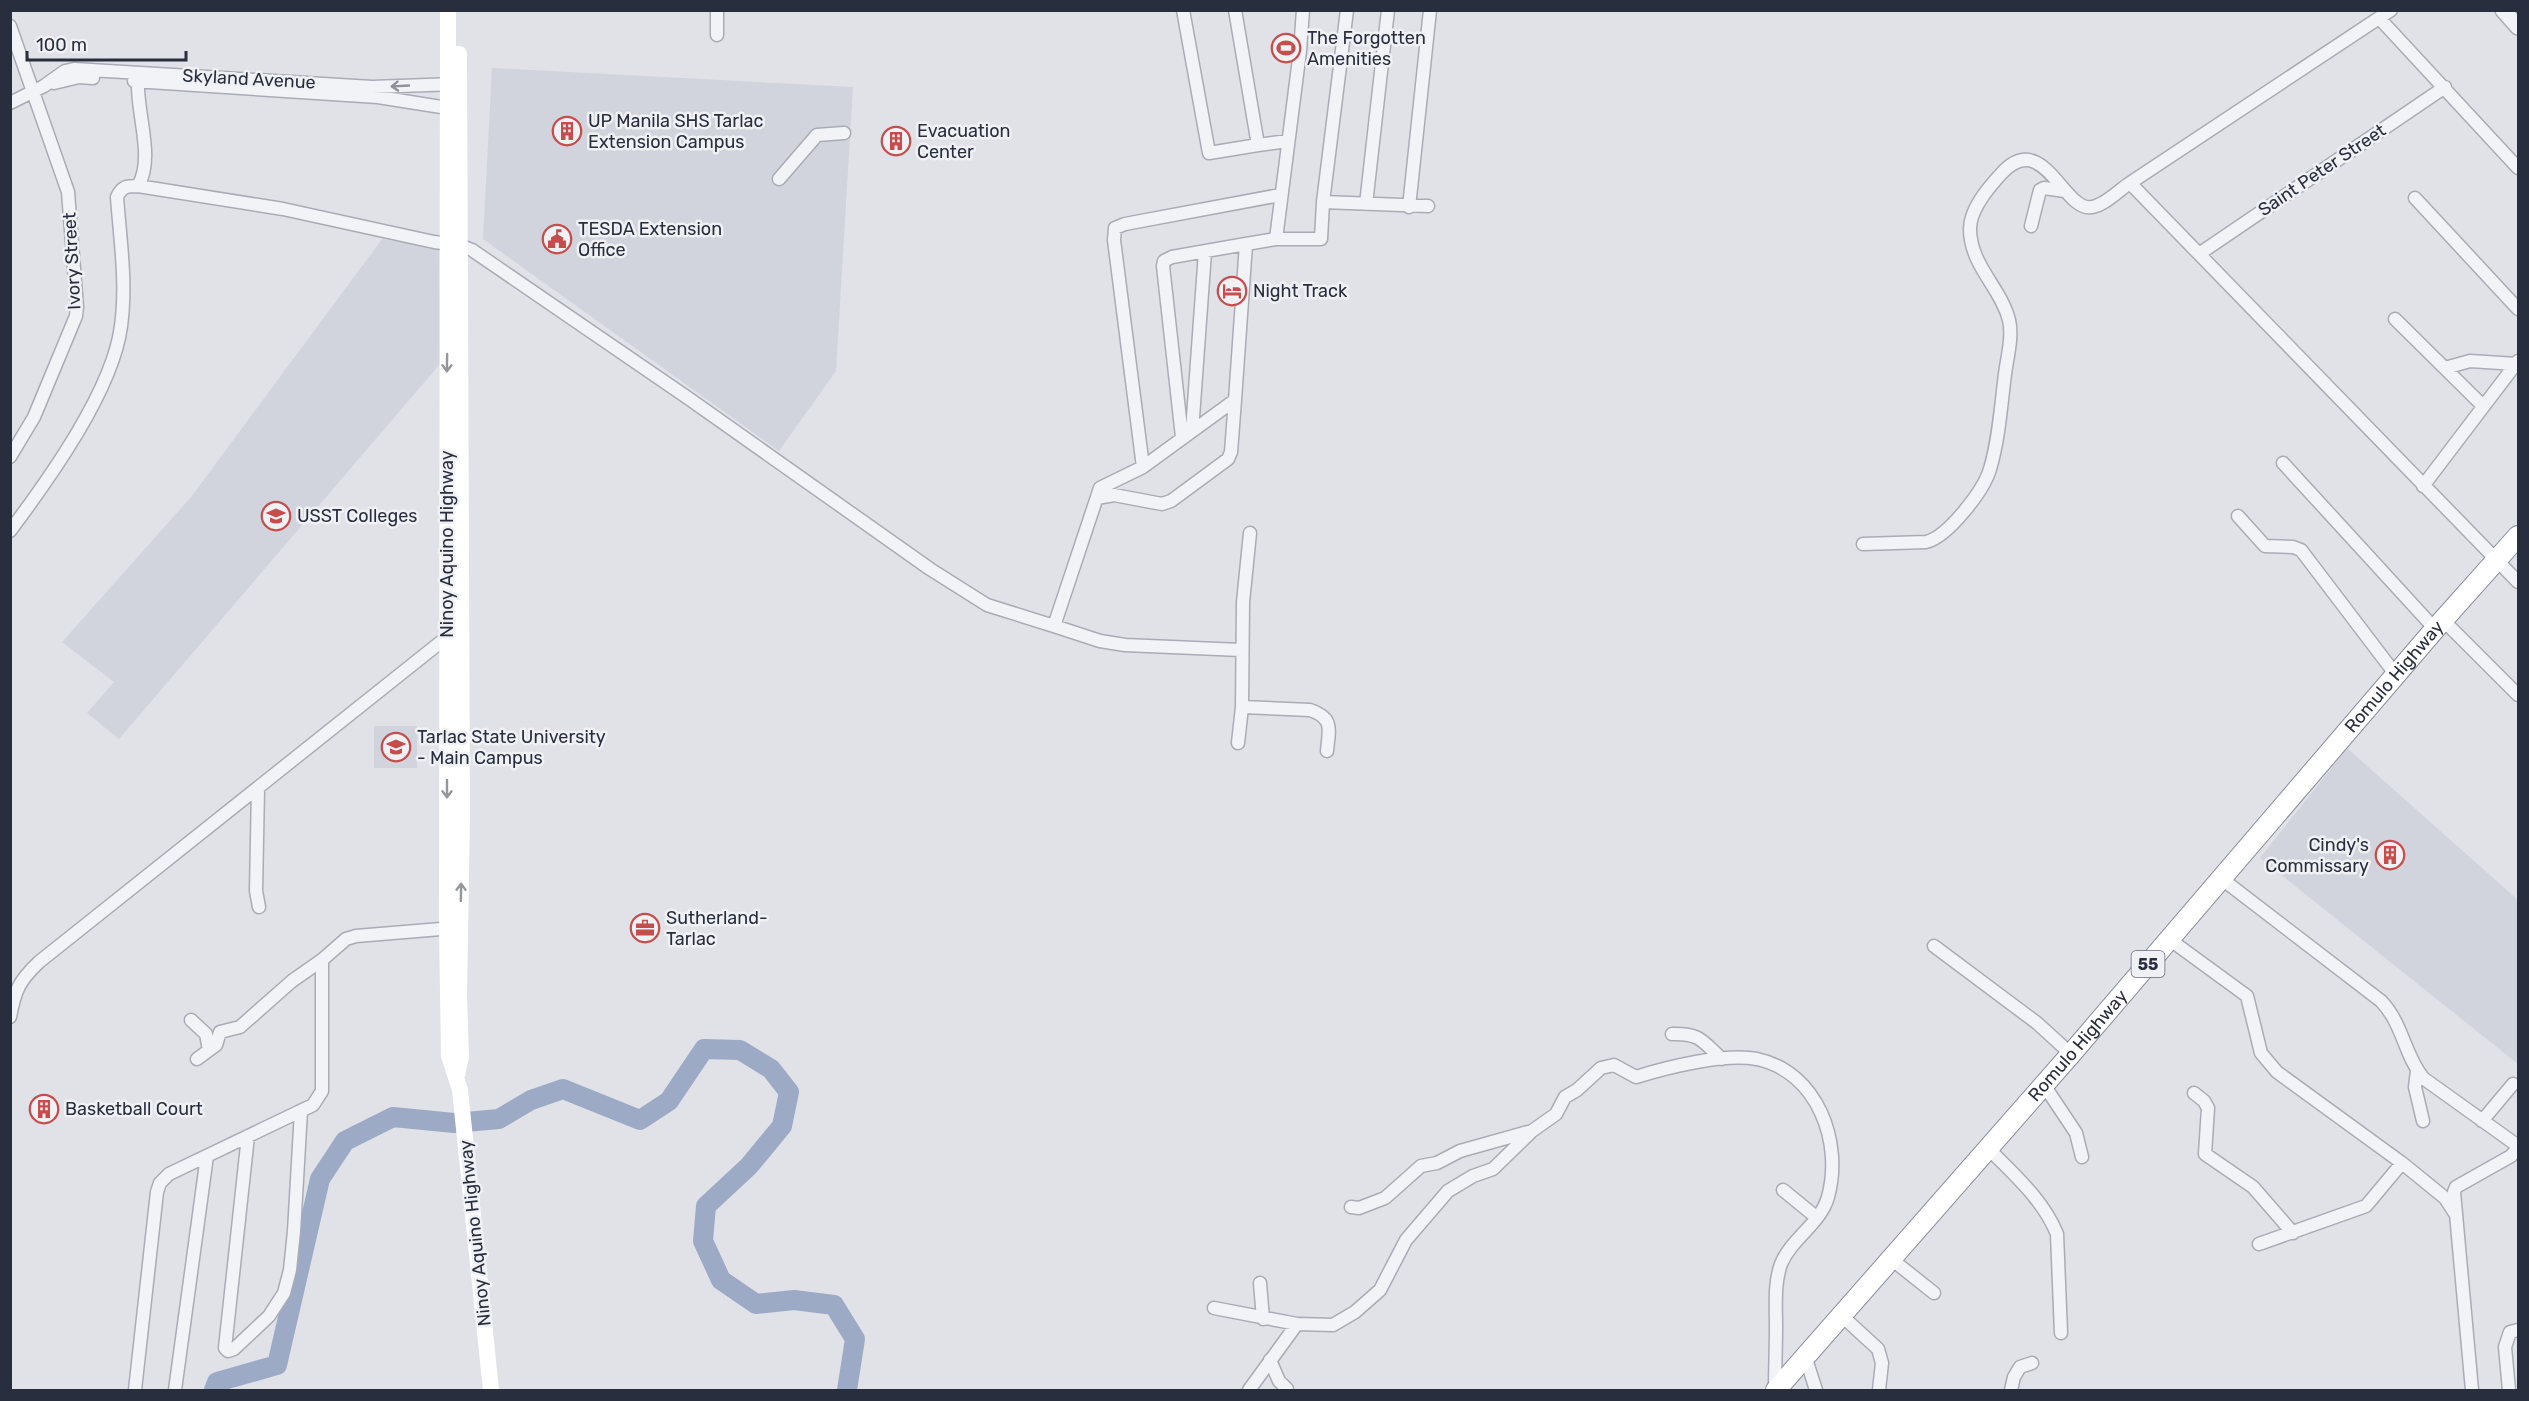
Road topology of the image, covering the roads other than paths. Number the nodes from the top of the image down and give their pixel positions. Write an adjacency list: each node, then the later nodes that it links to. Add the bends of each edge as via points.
1 (448, 10): 17 (main road, Ninoy Aquino Highway)
2 (459, 10): 17 (main road, Ninoy Aquino Highway)
3 (717, 10): 15 (street)
4 (1183, 10): 24 (street, via 1209,153)
5 (1235, 10): 24 (street)
6 (1303, 10): 23 (street)
7 (1347, 10): 32 (street)
8 (1388, 10): 33 (street)
9 (1430, 10): 35 (street)
10 (2391, 10): 12 (street)
11 (2503, 10): 14 (street)
12 (2380, 19): 18 (street); 27 (street)
13 (10, 26): 19 (street, Ivory Street)
14 (2518, 27)
15 (717, 36)
16 (138, 81): 19 (street, Skyland Avenue, via 80,77); 21 (street, Skyland Avenue, via 378,97); 28 (street, via 144,160)
17 (452, 83): 19 (street, Skyland Avenue, one-way to 19, via 372,87 74,69); 21 (main road, Ninoy Aquino Highway)
18 (2445, 87): 25 (street); 41 (street, Saint Peter Street)
19 (39, 89): 20 (street, Skyland Avenue); 49 (street, Ivory Street, via 68,192 77,307 34,417)
20 (10, 103)
21 (452, 109): 38 (main road, Ninoy Aquino Highway)
22 (844, 133): 26 (street, via 817,135)
23 (1288, 141): 24 (street); 30 (street)
24 (1258, 144)
25 (2518, 168)
26 (779, 179)
27 (2130, 183): 29 (street, via 2089,208 2078,205); 41 (street)
28 (138, 186): 38 (street, via 283,209); 57 (street, via 126,186 117,197 123,307 110,364 74,438)
29 (2065, 191): 36 (street, via 2040,190); 60 (street, via 2046,169 2020,162 2001,174 1971,218 1970,235 1976,258 2010,324 2000,421 1988,474 1952,526 1934,540)
30 (1280, 195): 37 (street); 51 (street, via 1115,228 1113,240)
31 (2415, 198): 42 (street)
32 (1323, 202): 33 (street); 37 (street, via 1321,239)
33 (1366, 204): 35 (street)
34 (1428, 206): 35 (street)
35 (1409, 207)
36 (2031, 226)
37 (1276, 239): 39 (street)
38 (453, 244): 63 (main road, Ninoy Aquino Highway); 65 (street, via 481,256 584,326 930,569 987,605)
39 (1246, 244): 40 (street); 46 (street)
40 (1205, 252): 48 (street); 48 (street, via 1172,257 1163,266)
41 (2199, 254): 53 (street)
42 (2518, 309)
43 (2395, 319): 45 (street)
44 (2517, 363): 45 (street, via 2470,361); 47 (street)
45 (2445, 368): 47 (street)
46 (1235, 400): 48 (street); 54 (street, via 1231,452 1226,462 1168,503)
47 (2483, 406): 53 (street)
48 (1187, 434): 51 (street)
49 (10, 457)
50 (2283, 463): 64 (street)
51 (1143, 467): 52 (street)
52 (1129, 476): 54 (street); 55 (street, via 1104,484)
53 (2423, 486): 61 (street)
54 (1125, 496): 55 (street)
55 (1096, 498): 65 (street)
56 (2238, 516): 68 (street, via 2265,546 2301,550)
57 (10, 531)
58 (1250, 533): 67 (street)
59 (2518, 536): 61 (highway, Romulo Highway / 55)
60 (1863, 544)
61 (2497, 561): 62 (street); 64 (highway, Romulo Highway / 55)
62 (2518, 582)
63 (454, 616): 66 (main road, Ninoy Aquino Highway); 69 (main road, Ninoy Aquino Highway)
64 (2439, 625): 68 (highway, Romulo Highway / 55); 70 (street)
65 (1053, 626): 67 (street, via 1118,644)
66 (447, 637): 69 (main road, Ninoy Aquino Highway); 74 (street)
67 (1241, 650): 71 (street)
68 (2397, 675): 75 (highway, Romulo Highway / 55)
69 (454, 688): 77 (main road, Ninoy Aquino Highway)
70 (2518, 695)
71 (1242, 707): 72 (street); 73 (street, via 1310,710 1320,714 1329,724)
72 (1238, 743)
73 (1327, 751)
74 (258, 788): 76 (street); 81 (street, via 25,975 16,987)
75 (2222, 879): 78 (highway, Romulo Highway / 55); 88 (street, via 2381,1000 2396,1020)
76 (259, 908)
77 (454, 928): 80 (street, via 356,936 346,939); 120 (main road, Ninoy Aquino Highway, via 462,1057 458,1083)
78 (2169, 939): 85 (highway, Romulo Highway / 55); 101 (street, via 2247,996 2261,1053 2277,1072)
79 (1934, 946): 85 (street)
80 (322, 960): 84 (street, via 240,1027 220,1032 216,1045); 92 (street, via 322,1091 313,1105)
81 (10, 1017)
82 (191, 1020): 84 (street, via 206,1034)
83 (1672, 1034): 87 (street, via 1699,1037)
84 (209, 1050): 86 (street)
85 (2072, 1054): 90 (highway, Romulo Highway / 55)
86 (197, 1059)
87 (1722, 1059): 95 (street, via 1669,1066 1636,1077 1614,1065 1601,1068 1565,1097 1556,1114); 105 (street, via 1757,1059 1781,1070 1806,1087 1822,1111 1833,1151 1828,1198)
88 (2417, 1071): 93 (street, via 2415,1087); 94 (street)
89 (2513, 1084): 94 (street)
90 (2044, 1085): 97 (highway, Romulo Highway / 55); 100 (street, via 2076,1133)
91 (2194, 1093): 106 (street, via 2208,1108 2205,1154 2253,1187)
92 (301, 1111): 96 (street); 96 (street, via 294,1231 284,1293 269,1316 228,1351 225,1347)
93 (2423, 1121)
94 (2482, 1121): 98 (street)
95 (1532, 1131): 103 (street, via 1421,1166 1385,1198 1359,1208); 114 (street, via 1493,1169 1449,1191 1406,1240 1380,1290 1355,1312 1333,1326)
96 (249, 1136): 99 (street)
97 (1987, 1147): 108 (highway, Romulo Highway / 55); 116 (street, via 2039,1201 2052,1222 2056,1234)
98 (2518, 1147): 104 (street, via 2511,1156 2456,1187)
99 (207, 1156): 122 (street, via 169,1174 157,1192); 123 (street)
100 (2082, 1157)
101 (2402, 1163): 104 (street, via 2445,1198); 106 (street, via 2366,1206)
102 (1783, 1190): 105 (street)
103 (1351, 1207)
104 (2456, 1215): 129 (street)
105 (1816, 1217): 125 (street, via 1781,1263 1776,1285)
106 (2293, 1233): 107 (street)
107 (2259, 1244)
108 (1890, 1258): 110 (street); 112 (highway, Romulo Highway / 55)
109 (1260, 1283): 113 (street)
110 (1934, 1293)
111 (1214, 1308): 113 (street)
112 (1841, 1315): 117 (highway, Romulo Highway / 55); 127 (street, via 1878,1348 1882,1363)
113 (1263, 1319): 114 (street)
114 (1296, 1324): 118 (street)
115 (2518, 1330): 130 (street, via 2510,1332 2505,1344)
116 (2061, 1333)
117 (1806, 1359): 125 (highway, Romulo Highway / 55); 126 (street)
118 (1270, 1360): 121 (street); 124 (street)
119 (2032, 1363): 128 (street, via 2020,1367)
120 (491, 1385)
121 (1287, 1389)
122 (135, 1390)
123 (175, 1390)
124 (1249, 1390)
125 (1775, 1390)
126 (1816, 1390)
127 (1879, 1390)
128 (2011, 1390)
129 (2472, 1390)
130 (2509, 1390)

